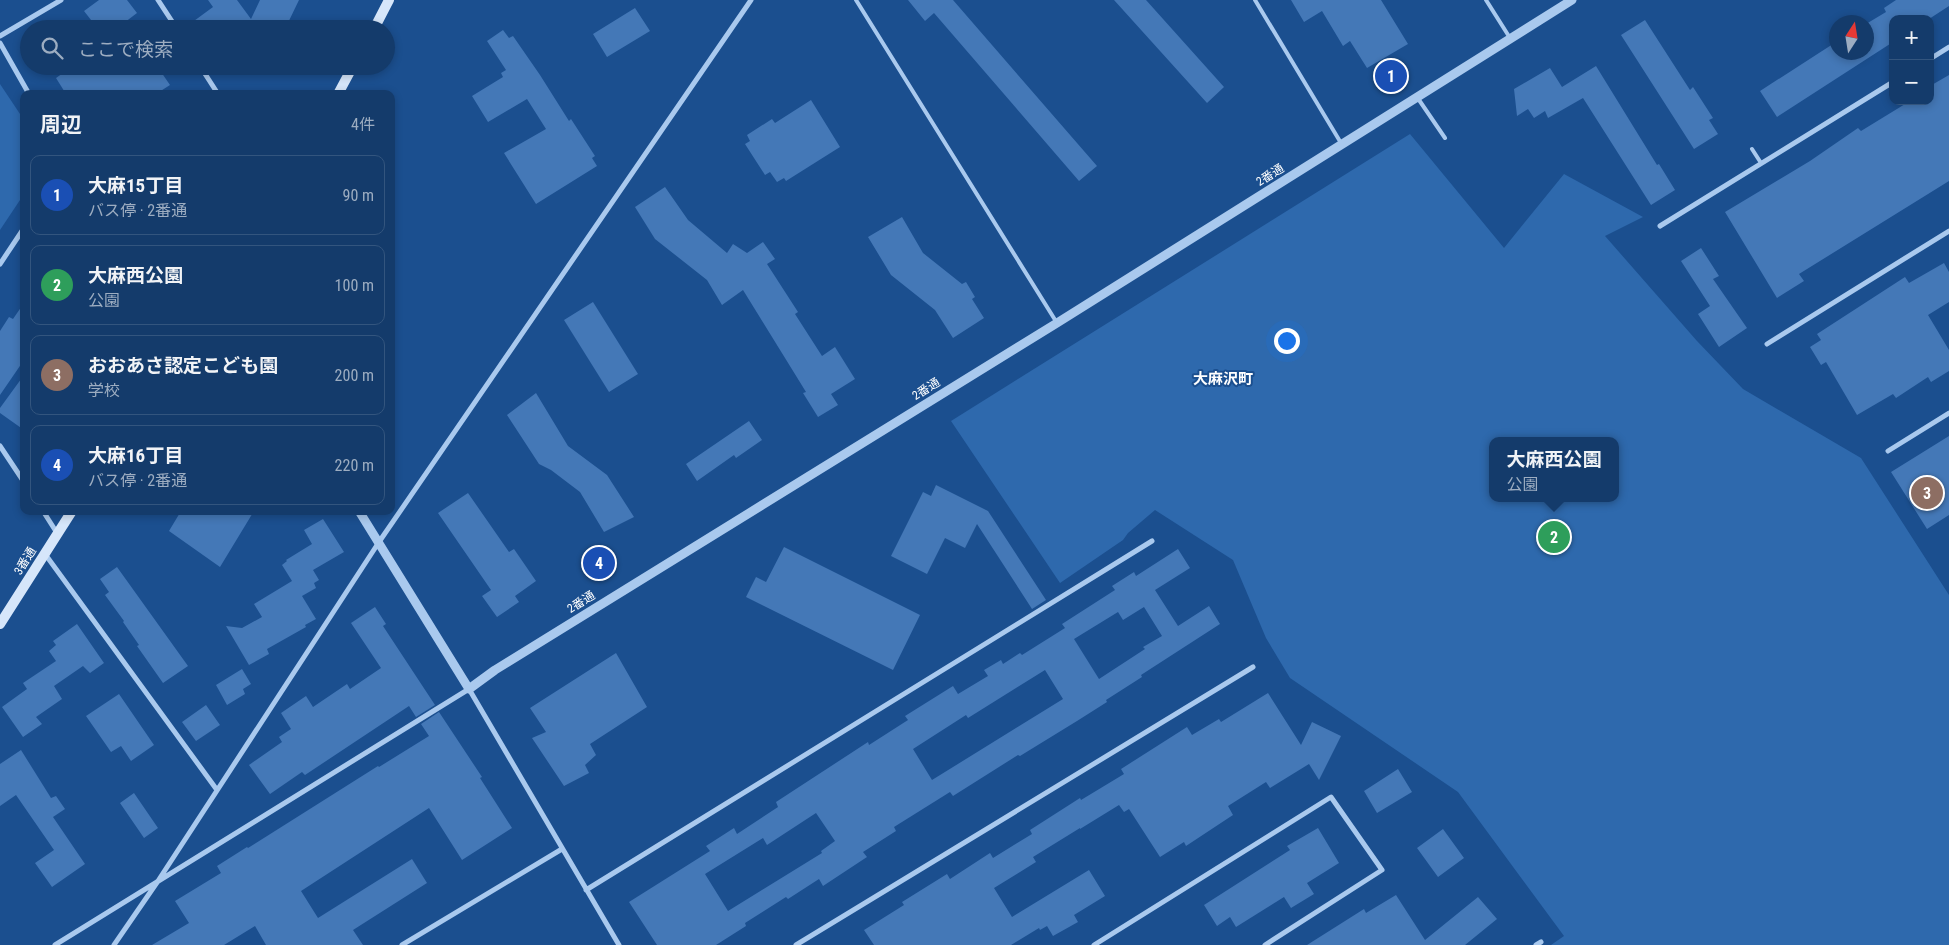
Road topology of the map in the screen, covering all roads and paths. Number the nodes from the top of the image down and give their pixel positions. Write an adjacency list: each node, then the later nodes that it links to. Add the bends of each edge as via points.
1 (61, 0): 9 (street)
2 (158, 0): 10 (street)
3 (389, 0): 11 (main road)
4 (751, 0): 44 (street)
5 (856, 0): 33 (lane)
6 (1254, 0): 26 (lane)
7 (1486, 0): 14 (lane)
8 (1572, 0): 14 (street, 2番通)
9 (27, 20)
10 (170, 20)
11 (379, 20)
12 (20, 24): 13 (street)
13 (0, 36)
14 (1510, 38): 24 (street, 2番通)
15 (0, 44): 21 (street)
16 (1949, 47): 17 (street)
17 (1934, 56)
18 (206, 75): 22 (street)
19 (348, 75): 23 (main road)
20 (1889, 84): 28 (street)
21 (27, 90)
22 (215, 90)
23 (340, 90)
24 (1418, 97): 25 (lane); 26 (street, 2番通)
25 (1445, 138)
26 (1343, 145): 33 (street, 2番通)
27 (1752, 149): 28 (lane)
28 (1761, 163): 29 (street)
29 (1660, 226)
30 (1949, 231): 34 (street)
31 (20, 234): 32 (street)
32 (0, 264)
33 (1057, 323): 48 (street, 2番通)
34 (1767, 344)
35 (1949, 413): 37 (street)
36 (0, 446): 38 (street)
37 (1888, 451)
38 (20, 476)
39 (46, 515): 42 (street)
40 (69, 515): 42 (main road, 3番通)
41 (362, 515): 44 (street)
42 (57, 533): 45 (main road, 3番通)
43 (1152, 541): 52 (street)
44 (379, 542): 48 (street); 49 (street)
45 (45, 553): 46 (main road, 3番通); 49 (street)
46 (0, 624)
47 (1253, 667): 57 (street)
48 (469, 688): 50 (street); 51 (street)
49 (217, 790): 51 (street)
50 (562, 848): 52 (street); 55 (street)
51 (158, 881): 53 (street); 54 (street)
52 (586, 890): 56 (street)
53 (55, 945)
54 (114, 945)
55 (402, 945)
56 (619, 945)
57 (796, 945)
58 (1094, 945): 59 (street, via 1331,797 1382,870)
59 (1265, 945)

